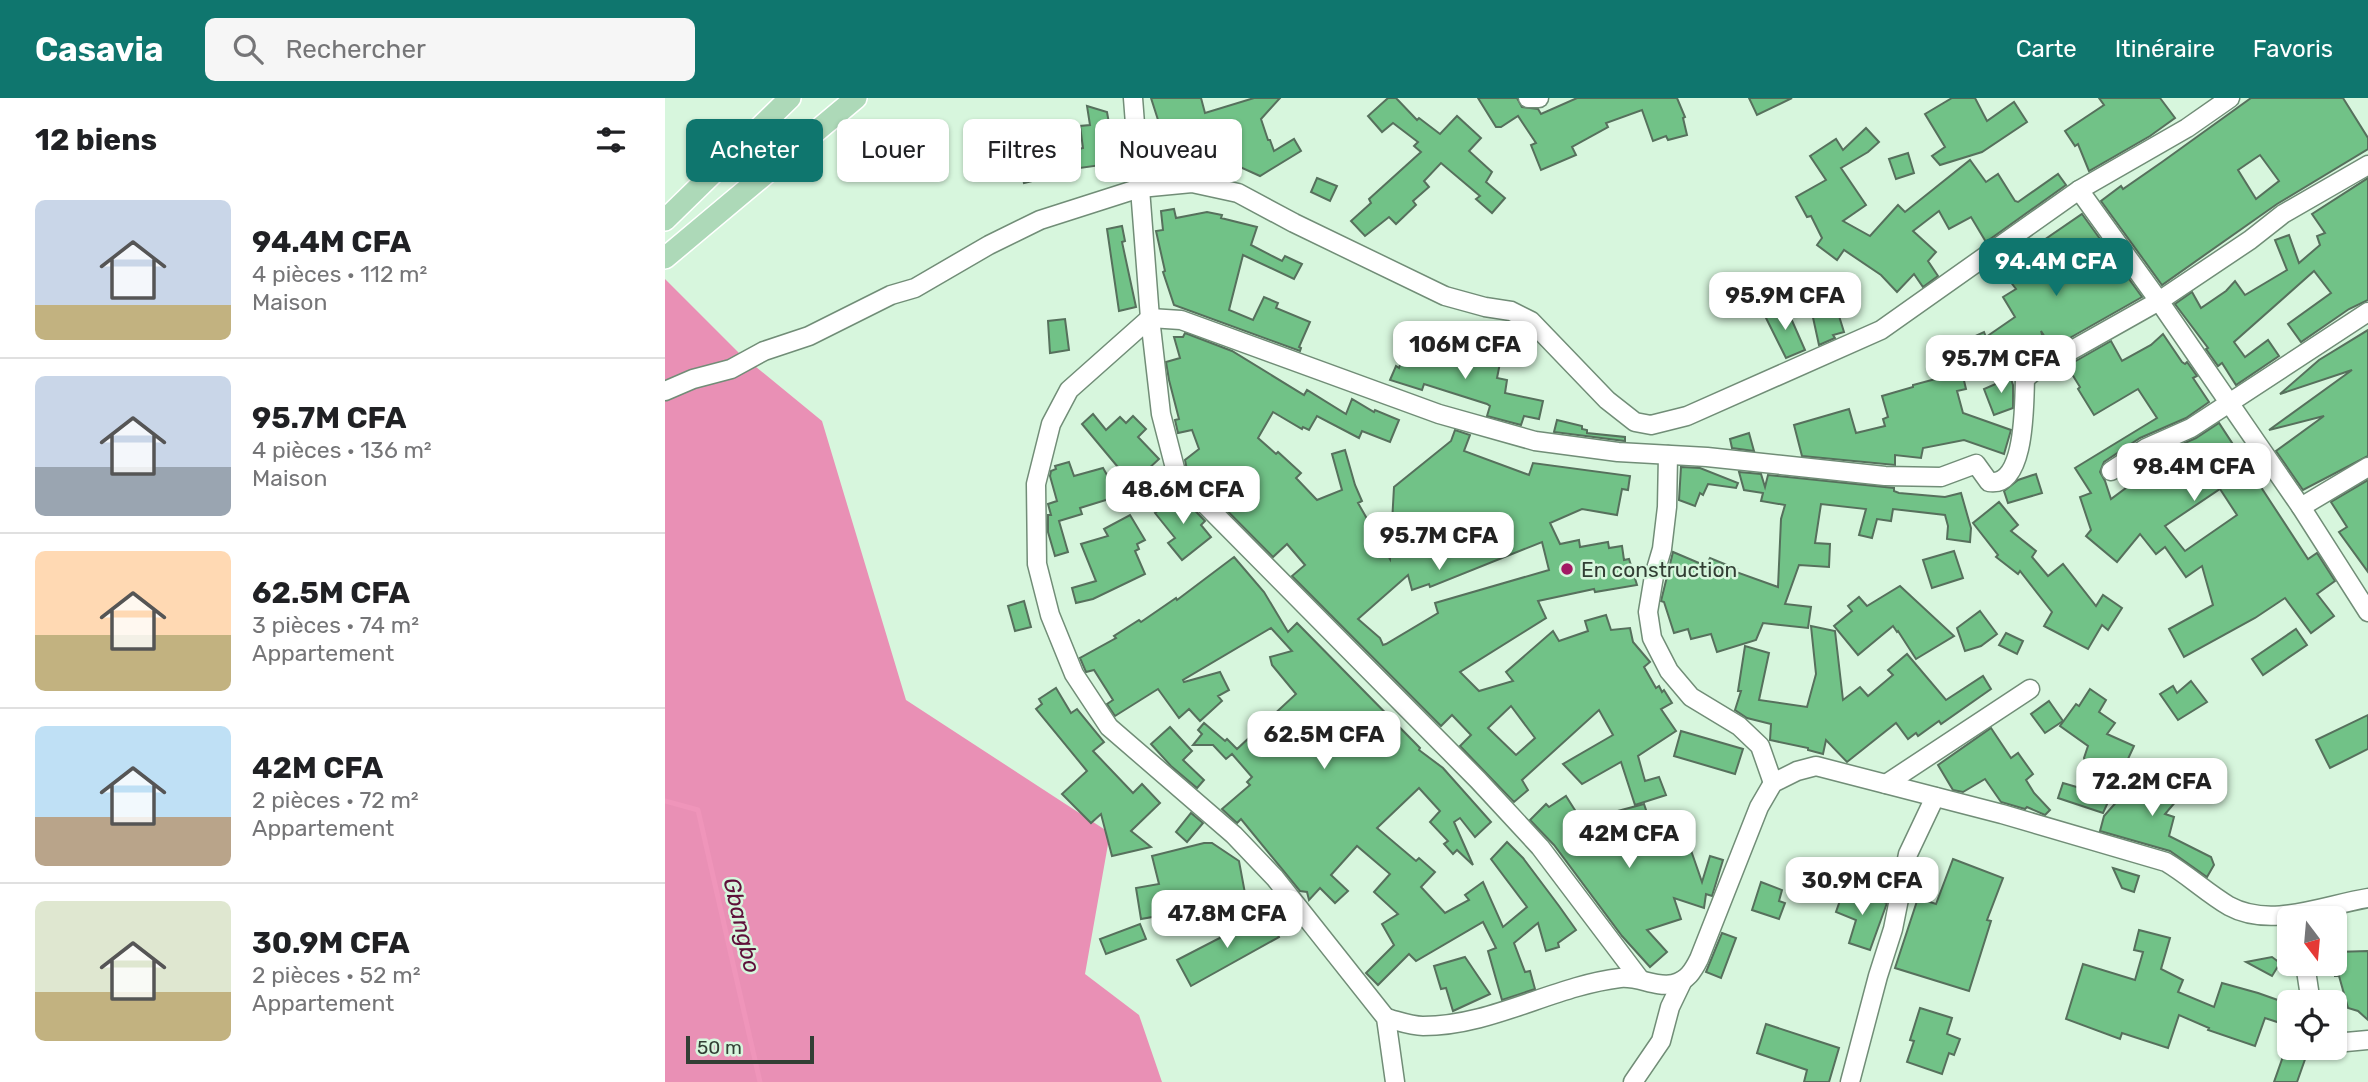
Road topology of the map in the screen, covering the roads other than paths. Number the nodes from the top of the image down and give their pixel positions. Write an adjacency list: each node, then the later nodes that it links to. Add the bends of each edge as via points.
1 (790, 98): 10 (main road)
2 (856, 98): 11 (main road)
3 (1133, 98): 8 (street)
4 (1528, 98): 5 (street)
5 (1539, 98)
6 (2230, 98): 9 (street)
7 (2368, 165): 12 (street, via 2283,214)
8 (1140, 188): 9 (street, via 1192,183 1238,193 1425,288 1531,320 1607,401 1635,422 1651,425 1687,416 1881,330); 14 (street); 15 (street, via 1039,220 915,288 731,369)
9 (2079, 190): 12 (street)
10 (665, 220)
11 (665, 258)
12 (2159, 301): 16 (street); 17 (street, via 2025,379 2023,432 2017,455 2010,473 1997,483 1989,482 1976,464 1941,477 1885,476)
13 (2368, 312): 16 (street)
14 (1150, 318): 17 (street, via 1181,320 1439,414 1535,441); 29 (street, via 1161,414 1177,476 1540,847); 31 (street, via 1069,390 1051,424 1036,484 1037,564 1050,615 1074,674 1109,727 1234,835 1276,878)
15 (665, 391)
16 (2227, 402): 19 (street, via 2191,428 2145,448); 20 (street)
17 (1668, 455): 23 (street, via 1662,549 1648,612 1653,638 1669,670 1691,697 1739,726 1760,746)
18 (2368, 467): 20 (street)
19 (2111, 471)
20 (2301, 507): 21 (street)
21 (2367, 607)
22 (2030, 689): 24 (street)
23 (1773, 783): 24 (street, via 1817,766); 30 (street, via 1759,807 1699,959)
24 (1886, 784): 25 (street)
25 (1935, 797): 28 (street, via 2166,862 2230,906 2252,915); 36 (street, via 1908,854 1893,929)
26 (2368, 898): 27 (street)
27 (2335, 906)
28 (2277, 917)
29 (1639, 978): 30 (street, via 1658,984); 31 (street, via 1594,983 1459,1023 1420,1026)
30 (1682, 980): 35 (street, via 1661,1041)
31 (1386, 1018): 34 (street)
32 (2368, 1040): 33 (street)
33 (2347, 1042)
34 (1395, 1082)
35 (1633, 1082)
36 (1850, 1082)

